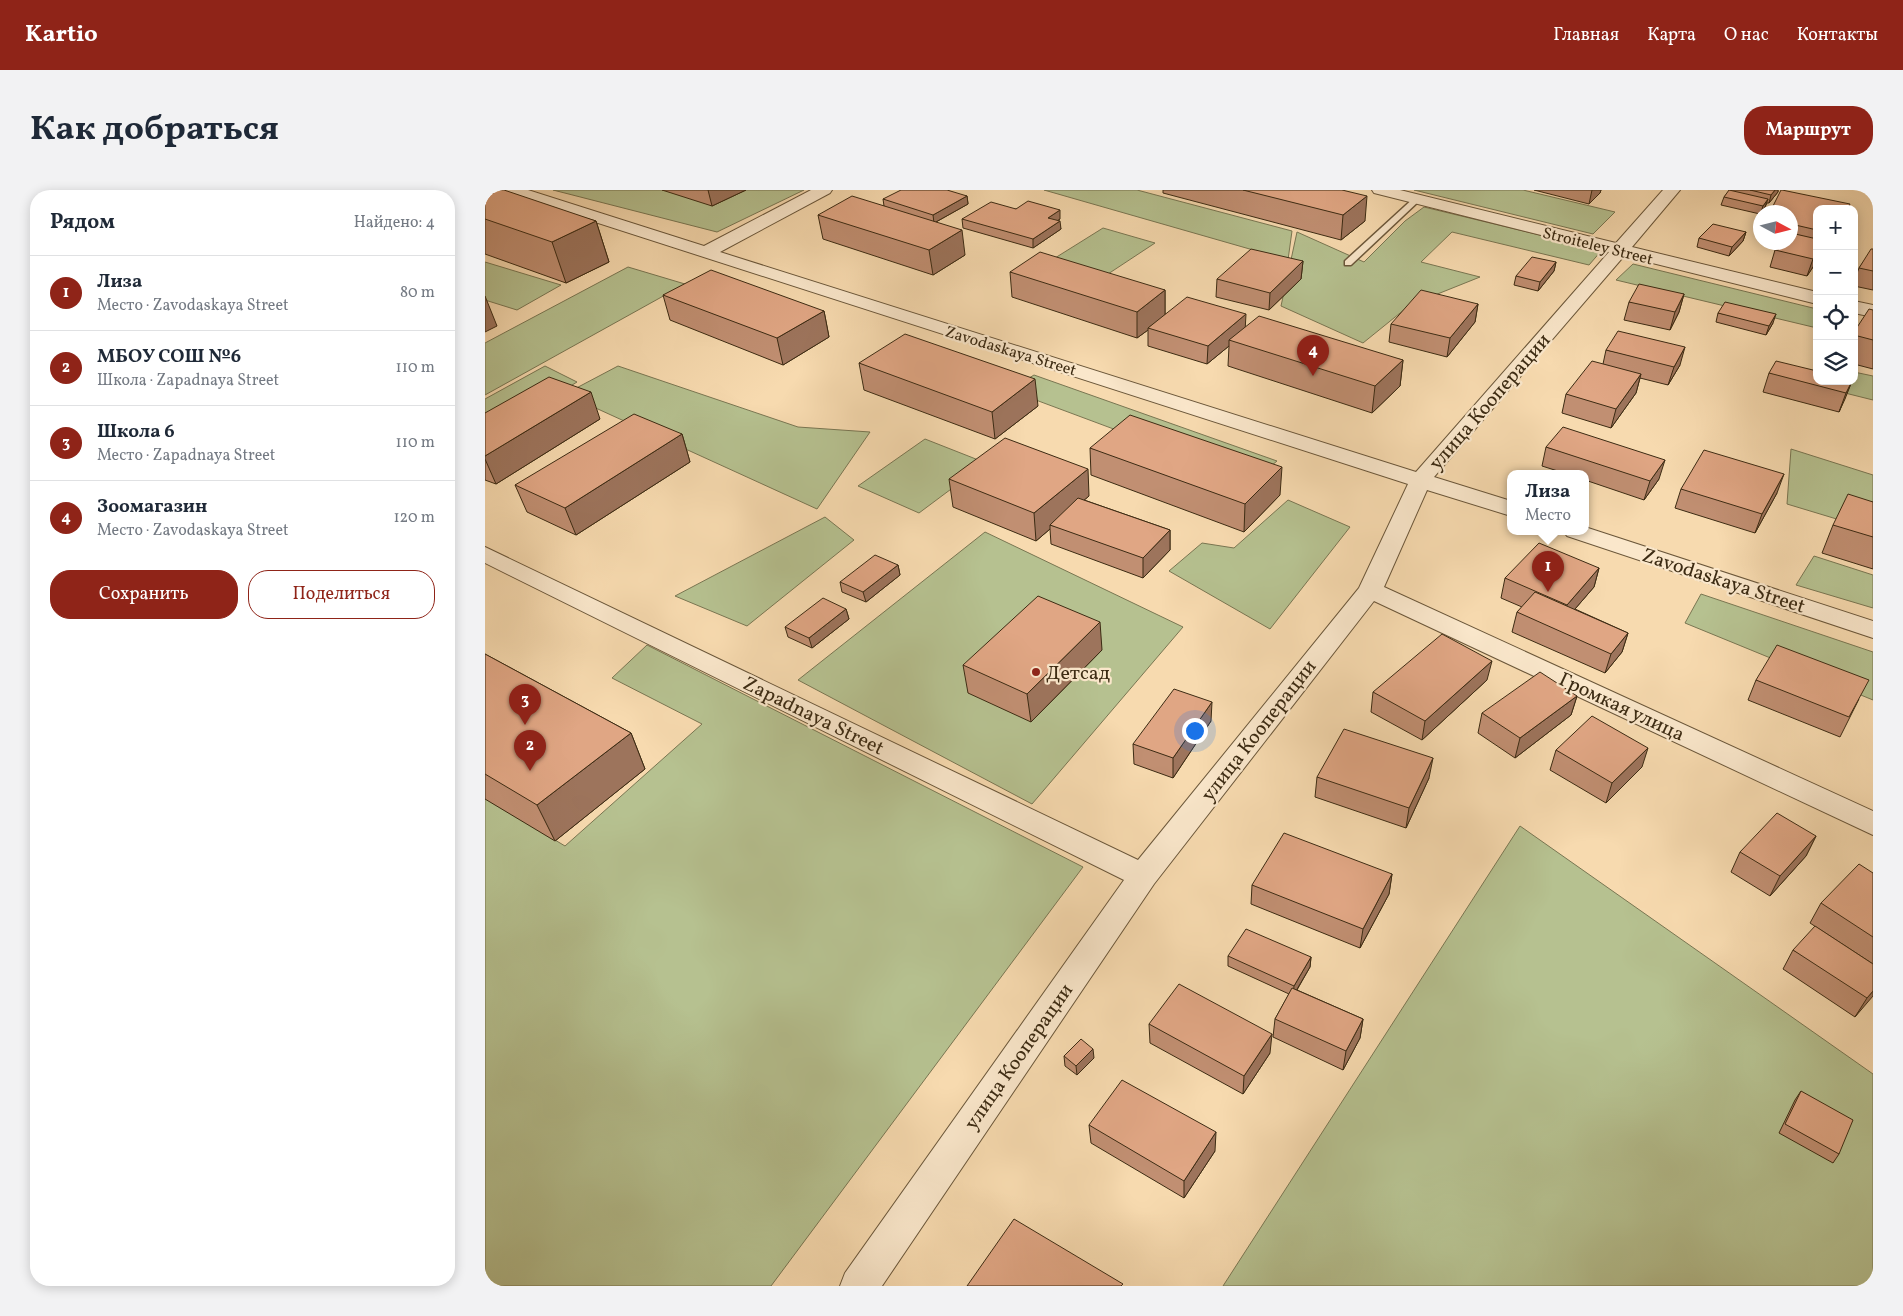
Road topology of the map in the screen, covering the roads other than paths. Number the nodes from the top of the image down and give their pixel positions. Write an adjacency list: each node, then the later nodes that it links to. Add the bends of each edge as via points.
1 (511, 190): 7 (street, Zavodaskaya Street)
2 (824, 190): 7 (street)
3 (1380, 190): 5 (street, Stroiteley Street)
4 (1672, 190): 6 (street, улица Кооперации)
5 (1415, 199): 6 (street, Stroiteley Street); 8 (lane)
6 (1619, 250): 9 (street, Stroiteley Street); 12 (street, улица Кооперации)
7 (705, 252): 12 (street, Zavodaskaya Street)
8 (1348, 263)
9 (1813, 297)
10 (1858, 308): 11 (street)
11 (1873, 311)
12 (1421, 480): 13 (street, Zavodaskaya Street); 16 (street, улица Кооперации)
13 (1507, 508)
14 (1587, 535): 17 (street, Zavodaskaya Street)
15 (485, 554): 19 (street, Zapadnaya Street)
16 (1370, 590): 18 (street, Громкая улица); 19 (street, улица Кооперации)
17 (1873, 630)
18 (1873, 824)
19 (1143, 876): 20 (street, улица Кооперации)
20 (859, 1286)

